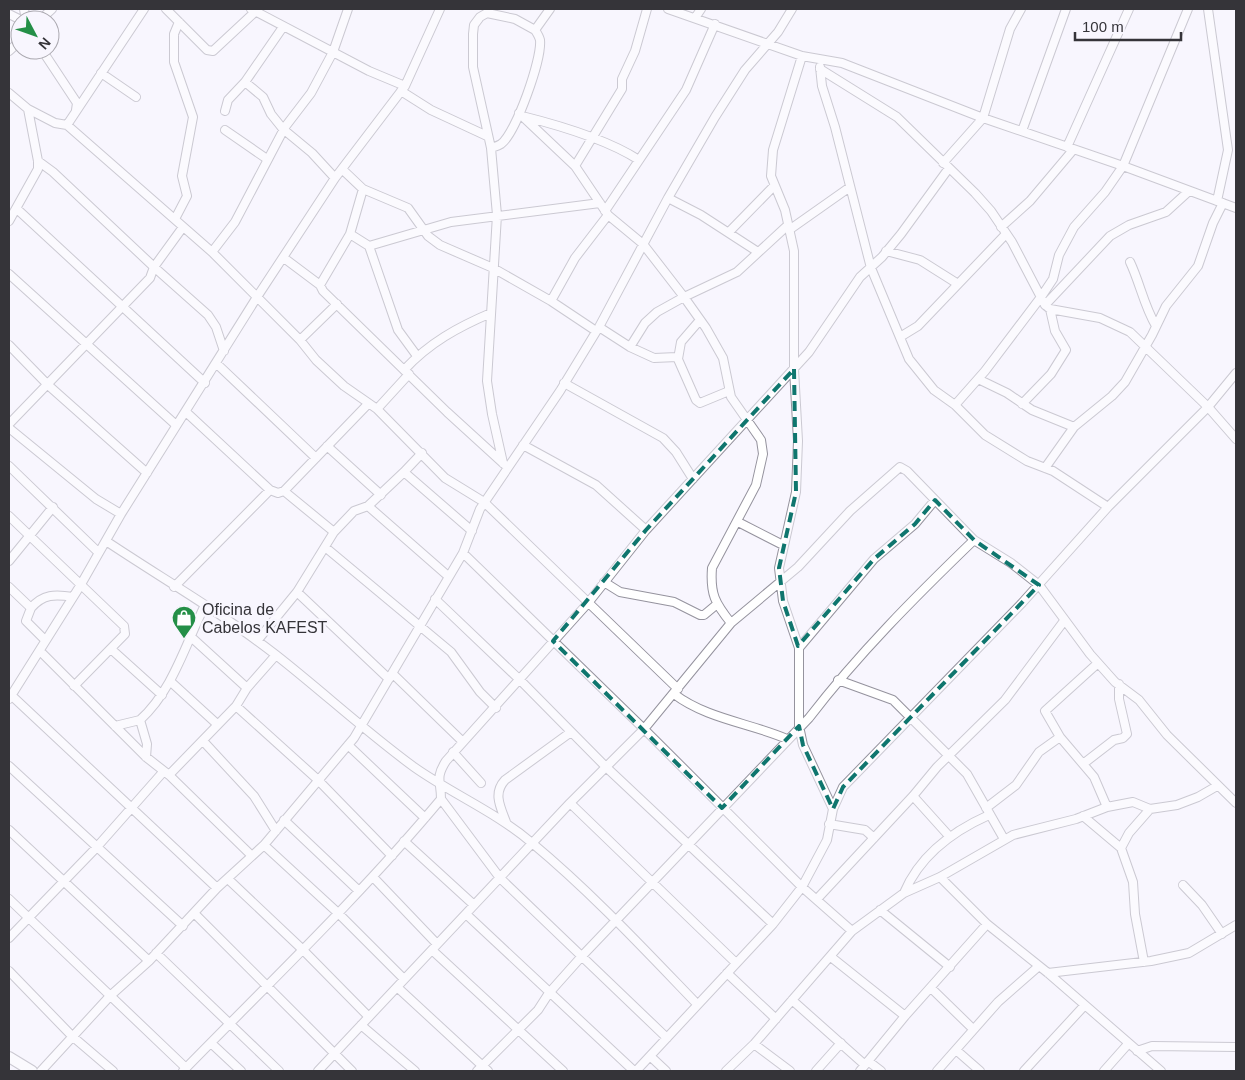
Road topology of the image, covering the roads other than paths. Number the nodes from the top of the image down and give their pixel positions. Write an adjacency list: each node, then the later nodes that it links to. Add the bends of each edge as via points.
1 (144, 9): 27 (street)
2 (166, 9): 17 (street)
3 (348, 9): 22 (street)
4 (440, 9): 29 (street)
5 (550, 9): 20 (street)
6 (647, 9): 42 (street, via 635,51 622,79 622,90)
7 (668, 9): 16 (street)
8 (701, 9): 16 (street)
9 (792, 9): 21 (street, via 778,32)
10 (1021, 9): 36 (street, via 1010,29)
11 (1066, 9): 40 (street)
12 (1129, 9): 44 (street)
13 (1188, 9): 50 (street)
14 (1208, 9): 58 (street, via 1228,150)
15 (253, 10): 17 (street, via 213,51 207,50); 19 (street)
16 (695, 18): 18 (street)
17 (179, 22): 64 (street, via 174,34 174,62 193,117 182,176 187,196)
18 (715, 24): 21 (street); 46 (street, via 686,90)
19 (284, 27): 22 (street); 28 (street)
20 (535, 30): 35 (street, via 540,42 538,56); 41 (street, via 515,20 488,13 474,25 472,52)
21 (767, 42): 23 (street); 57 (street, via 714,117)
22 (333, 52): 29 (street); 38 (street, via 311,93)
23 (802, 56): 25 (street); 53 (street, via 773,150 771,176)
24 (49, 60): 34 (street, via 77,103)
25 (821, 60): 26 (street); 36 (street, via 842,63)
26 (820, 69): 49 (street, via 897,117); 54 (street)
27 (102, 73): 31 (street); 34 (street)
28 (245, 82): 33 (street, via 228,100); 38 (street, via 263,97)
29 (403, 88): 41 (street, via 431,110); 51 (street)
30 (9, 93): 32 (street)
31 (136, 97)
32 (28, 109): 37 (street, via 55,123); 47 (street)
33 (225, 111)
34 (75, 114): 37 (street)
35 (520, 114): 42 (street); 43 (street, via 501,144); 48 (street)
36 (982, 118): 40 (street); 49 (street)
37 (67, 125): 64 (street)
38 (283, 129): 45 (street); 52 (street, via 312,152)
39 (225, 130): 45 (street)
40 (1022, 131): 44 (street)
41 (487, 136): 43 (street)
42 (593, 139): 46 (street); 48 (street)
43 (491, 148): 63 (street)
44 (1070, 149): 50 (street); 69 (street)
45 (267, 159): 75 (street, via 235,222)
46 (639, 160): 62 (street)
47 (38, 161): 61 (street, via 38,169); 79 (street)
48 (575, 166): 59 (street)
49 (946, 166): 69 (street, via 975,193); 74 (street)
50 (1123, 166): 56 (street); 87 (street, via 1074,227 1059,255 1053,279)
51 (343, 170): 52 (street); 55 (street)
52 (334, 178): 77 (street)
53 (774, 186): 67 (street, via 781,197); 70 (street)
54 (850, 187): 67 (street); 81 (street)
55 (363, 189): 68 (street, via 408,208); 71 (street)
56 (1189, 191): 58 (street); 91 (street, via 1166,212 1129,225 1110,236)
57 (668, 198): 70 (street); 72 (street)
58 (1220, 202): 60 (street); 94 (street, via 1198,266 1166,306)
59 (600, 204): 62 (street); 63 (street)
60 (1236, 208)
61 (17, 209): 65 (street); 90 (street)
62 (607, 213): 72 (street); 88 (street, via 575,258)
63 (497, 215): 68 (street); 80 (street)
64 (175, 219): 66 (street)
65 (9, 221)
66 (182, 227): 75 (street); 79 (street)
67 (789, 228): 76 (street); 106 (street, via 794,251)
68 (424, 230): 73 (street); 80 (street, via 447,249)
69 (1003, 230): 83 (street); 87 (street)
70 (728, 232): 76 (street)
71 (350, 234): 73 (street); 84 (street)
72 (643, 244): 85 (street); 95 (street)
73 (369, 246): 103 (street, via 398,330)
74 (886, 251): 81 (street); 83 (street, via 920,260)
75 (212, 252): 86 (street)
76 (758, 252): 85 (street, via 736,272)
77 (284, 258): 84 (street); 86 (street)
78 (1130, 262): 94 (street)
79 (154, 267): 90 (street, via 150,278); 102 (street, via 208,315)
80 (493, 268): 88 (street); 92 (street)
81 (871, 268): 96 (street); 106 (street, via 860,277)
82 (9, 274): 98 (street)
83 (958, 284): 96 (street, via 918,326)
84 (320, 285): 89 (street)
85 (684, 296): 93 (street); 100 (street, via 645,323)
86 (257, 297): 97 (street); 102 (street)
87 (1041, 297): 91 (street); 109 (street)
88 (551, 301): 95 (street)
89 (337, 304): 97 (street); 107 (street)
90 (122, 306): 98 (street); 110 (street)
91 (1048, 307): 101 (street, via 1112,322 1130,332); 115 (street, via 1055,331 1066,350 1055,368)
92 (491, 313): 103 (street, via 455,329); 130 (street, via 487,381)
93 (700, 320): 104 (street, via 680,342); 113 (street, via 722,358)
94 (1156, 326): 101 (street)
95 (598, 329): 100 (street); 111 (street)
96 (900, 337): 116 (street, via 908,359 922,378)
97 (300, 340): 114 (street, via 316,360)
98 (86, 343): 112 (street); 122 (street)
99 (9, 346): 112 (street)
100 (630, 347): 104 (street, via 654,358 675,356)
101 (1146, 347): 117 (street); 123 (street, via 1125,382)
102 (224, 351): 105 (street)
103 (417, 356): 107 (street)
104 (678, 359): 113 (street, via 696,400 704,403)
105 (216, 364): 110 (street); 129 (street)
106 (794, 369): 120 (street); 153 (street, via 798,442 796,492)
107 (407, 372): 118 (street); 130 (street)
108 (1236, 372): 117 (street)
109 (978, 379): 115 (street); 116 (street)
110 (205, 383): 119 (street)
111 (564, 383): 126 (street); 135 (street, via 663,438)
112 (48, 385): 121 (street); 134 (street)
113 (729, 391): 120 (street)
114 (368, 404): 118 (street); 127 (street)
115 (1022, 404): 123 (street)
116 (955, 405): 132 (street, via 985,435 1014,454)
117 (1208, 407): 125 (street); 143 (street)
118 (377, 409): 128 (street)
119 (186, 412): 122 (street); 136 (street)
120 (747, 419): 135 (street); 146 (street, via 762,440 763,454 756,485)
121 (9, 424)
122 (176, 425): 134 (street)
123 (1074, 427): 132 (street)
124 (9, 428): 144 (street, via 96,499)
125 (1236, 439)
126 (523, 445): 130 (street); 147 (street, via 596,485)
127 (327, 446): 129 (street); 138 (street)
128 (422, 454): 133 (street); 140 (street, via 444,478)
129 (316, 458): 137 (street)
130 (505, 465): 140 (street)
131 (9, 466): 142 (street)
132 (1045, 468): 143 (street)
133 (404, 472): 138 (street); 148 (street)
134 (147, 473): 144 (street)
135 (693, 478): 147 (street)
136 (270, 490): 137 (street); 164 (street)
137 (284, 491): 149 (street)
138 (381, 495): 141 (street)
139 (935, 500): 152 (street); 159 (street, via 900,467 850,511); 179 (street, via 915,524 874,559)
140 (484, 502): 148 (street); 168 (street)
141 (368, 506): 149 (street, via 354,511); 158 (street)
142 (53, 507): 150 (street); 155 (street)
143 (1108, 507): 161 (street)
144 (121, 514): 151 (street)
145 (9, 516): 150 (street)
146 (738, 522): 153 (street); 169 (street, via 712,568 712,592)
147 (646, 530): 160 (street)
148 (472, 531): 156 (street)
149 (334, 532): 154 (street)
150 (30, 537): 157 (street); 162 (street)
151 (106, 540): 155 (street); 164 (street)
152 (974, 540): 161 (street, via 1011,562); 186 (street, via 911,601)
153 (784, 545): 159 (street, via 779,568)
154 (325, 547): 165 (street); 174 (street)
155 (98, 552): 162 (street)
156 (462, 553): 158 (street); 178 (street)
157 (9, 561)
158 (448, 576): 167 (street)
159 (781, 581): 173 (street); 179 (street, via 783,600)
160 (604, 582): 168 (street); 169 (street, via 620,592 674,602 700,615)
161 (1038, 585): 172 (street); 196 (street)
162 (80, 586): 166 (street); 180 (street, via 124,626 125,634)
163 (9, 587): 171 (street)
164 (174, 587): 170 (street)
165 (297, 592): 177 (street); 184 (street)
166 (73, 597): 171 (street, via 49,595); 176 (street)
167 (435, 599): 174 (street); 185 (street)
168 (588, 603): 178 (street); 191 (street)
169 (716, 605): 173 (street)
170 (206, 606): 175 (street); 177 (street)
171 (31, 608): 176 (street, via 26,622)
172 (1064, 621): 183 (street); 210 (street, via 1004,700)
173 (731, 623): 191 (street)
174 (419, 628): 184 (street); 195 (street, via 451,652)
175 (190, 636): 187 (street); 190 (street)
176 (45, 640): 181 (street)
177 (257, 641): 182 (street)
178 (553, 641): 185 (street); 202 (street)
179 (799, 648): 201 (street)
180 (111, 649): 189 (street); 192 (street)
181 (40, 652): 189 (street); 193 (street)
182 (276, 655): 190 (street); 200 (street)
183 (1098, 663): 188 (street); 204 (street, via 1045,711)
184 (391, 676): 200 (street); 207 (street)
185 (520, 680): 195 (street); 203 (street)
186 (838, 680): 196 (street, via 888,697); 201 (street)
187 (170, 682): 192 (street); 198 (street)
188 (1119, 684): 212 (street, via 1118,700 1126,734); 219 (street, via 1139,700 1167,735)
189 (74, 686): 199 (street)
190 (247, 688): 194 (street)
191 (676, 692): 202 (street); 205 (street, via 702,711)
192 (162, 695): 197 (street)
193 (10, 697): 226 (street)
194 (236, 706): 198 (street); 216 (street)
195 (496, 708): 207 (street)
196 (909, 718): 210 (street); 227 (street, via 843,787)
197 (140, 720): 199 (street); 211 (street, via 147,744)
198 (217, 724): 206 (street)
199 (115, 726): 211 (street)
200 (361, 726): 208 (street); 217 (street)
201 (799, 726): 205 (street); 227 (street, via 803,746)
202 (644, 729): 214 (street); 225 (street)
203 (571, 732): 214 (street); 233 (street, via 498,788)
204 (1060, 737): 212 (street); 229 (street, via 1039,752 1016,785)
205 (786, 739): 225 (street)
206 (204, 741): 215 (street); 236 (street, via 254,796)
207 (462, 741): 209 (street)
208 (348, 745): 216 (street); 231 (street)
209 (453, 752): 217 (street, via 439,772); 218 (street)
210 (948, 755): 220 (street); 229 (street, via 967,774)
211 (146, 757): 215 (street)
212 (1083, 764): 224 (street, via 1097,781)
213 (9, 766): 244 (street)
214 (606, 767): 222 (street); 242 (street)
215 (166, 773): 226 (street); 246 (street)
216 (317, 779): 232 (street); 247 (street)
217 (438, 782): 221 (street); 233 (street)
218 (480, 783)
219 (1217, 786): 223 (street); 228 (street, via 1176,805)
220 (913, 796): 237 (street); 238 (street)
221 (441, 799): 231 (street); 250 (street)
222 (570, 803): 241 (street); 253 (street)
223 (1236, 803)
224 (1106, 807): 228 (street, via 1133,802); 230 (street)
225 (722, 808): 242 (street); 255 (street)
226 (131, 809): 244 (street); 256 (street)
227 (833, 809): 234 (street)
228 (1150, 809): 245 (street, via 1129,833)
229 (988, 811): 237 (street); 239 (street)
230 (1083, 816): 239 (street); 245 (street)
231 (425, 818): 240 (street)
232 (284, 820): 236 (street); 257 (street)
233 (506, 822): 241 (street)
234 (829, 824): 238 (street, via 865,830); 255 (street, via 826,840)
235 (9, 830): 252 (street)
236 (276, 831): 243 (street)
237 (950, 836): 258 (street, via 914,875)
238 (874, 838): 260 (street)
239 (1004, 839): 248 (street)
240 (404, 841): 247 (street); 261 (street)
241 (533, 844): 250 (street); 267 (street)
242 (688, 844): 253 (street); 268 (street)
243 (264, 845): 246 (street); 264 (street)
244 (96, 848): 252 (street); 271 (street)
245 (1121, 848): 281 (street, via 1133,882)
246 (252, 856): 251 (street)
247 (392, 856): 249 (street)
248 (940, 877): 258 (street); 269 (street)
249 (373, 878): 257 (street); 275 (street)
250 (500, 878): 261 (street); 278 (street)
251 (228, 879): 256 (street); 276 (street)
252 (63, 881): 266 (street); 280 (street)
253 (653, 882): 267 (street); 282 (street)
254 (1183, 885): 273 (street)
255 (802, 887): 260 (street); 268 (street)
256 (218, 888): 263 (street)
257 (359, 891): 264 (street)
258 (904, 892): 262 (street)
259 (9, 899): 266 (street)
260 (817, 899): 272 (street)
261 (474, 905): 265 (street)
262 (880, 910): 272 (street); 284 (street)
263 (194, 913): 271 (street); 289 (street)
264 (338, 913): 276 (street); 288 (street)
265 (466, 914): 275 (street); 292 (street)
266 (28, 917): 274 (street); 293 (street)
267 (616, 921): 278 (street); 295 (street)
268 (773, 924): 282 (street)
269 (987, 924): 283 (street); 284 (street)
270 (1236, 925): 273 (street)
271 (183, 926): 277 (street)
272 (852, 931): 279 (street)
273 (1222, 934): 281 (street, via 1189,953)
274 (9, 938)
275 (435, 947): 288 (street); 303 (street)
276 (302, 949): 289 (street); 297 (street)
277 (156, 953): 280 (street); 300 (street)
278 (582, 956): 292 (street); 305 (street)
279 (831, 957): 294 (street); 298 (street)
280 (148, 961): 293 (street)
281 (1144, 962): 287 (street)
282 (736, 963): 286 (street)
283 (1039, 966): 287 (street); 302 (street)
284 (950, 967): 291 (street)
285 (9, 971): 304 (street)
286 (727, 973): 295 (street); 299 (street)
287 (1048, 973): 296 (street)
288 (404, 979): 290 (street)
289 (265, 986): 300 (street); 313 (street)
290 (397, 987): 297 (street); 317 (street)
291 (930, 988): 298 (street); 302 (street)
292 (549, 994): 303 (street); 328 (street)
293 (110, 996): 304 (street); 318 (street)
294 (792, 1000): 299 (street); 307 (street)
295 (697, 1004): 305 (street)
296 (1084, 1006): 309 (street); 336 (street)
297 (369, 1016): 301 (street)
298 (904, 1016): 316 (street)
299 (776, 1018): 308 (street)
300 (228, 1024): 306 (street); 323 (street)
301 (362, 1025): 313 (street); 326 (street)
302 (973, 1029): 311 (street)
303 (518, 1030): 317 (street); 327 (street)
304 (72, 1036): 320 (street); 321 (street)
305 (667, 1038): 314 (street)
306 (211, 1043): 318 (street); 322 (street)
307 (841, 1043): 316 (street); 332 (street)
308 (754, 1044): 330 (street); 331 (street)
309 (1128, 1044): 312 (street); 337 (street)
310 (1236, 1047): 312 (street, via 1152,1046)
311 (956, 1050): 334 (street); 335 (street)
312 (1137, 1051): 338 (street)
313 (334, 1054): 324 (street); 325 (street)
314 (650, 1056): 328 (street); 329 (street)
315 (9, 1057): 319 (street)
316 (864, 1066): 333 (street)
317 (483, 1069)
318 (185, 1070)
319 (32, 1071)
320 (41, 1071)
321 (113, 1071)
322 (240, 1071)
323 (279, 1071)
324 (318, 1071)
325 (352, 1071)
326 (415, 1071)
327 (563, 1071)
328 (635, 1071)
329 (666, 1071)
330 (726, 1071)
331 (790, 1071)
332 (816, 1071)
333 (881, 1071)
334 (937, 1071)
335 (980, 1071)
336 (1024, 1071)
337 (1104, 1071)
338 (1161, 1071)

